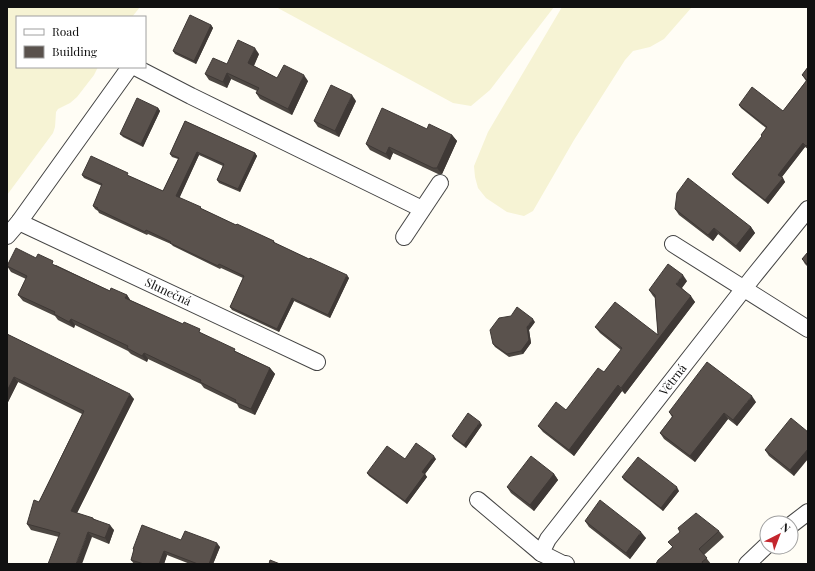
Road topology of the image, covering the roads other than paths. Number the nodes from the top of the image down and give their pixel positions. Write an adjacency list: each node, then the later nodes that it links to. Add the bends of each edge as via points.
1 (129, 68): 6 (street)
2 (138, 68): 4 (street)
3 (440, 183): 4 (street)
4 (422, 209): 8 (street)
5 (808, 209): 10 (street, Větrná)
6 (19, 222): 7 (street); 12 (street, Slunečná)
7 (7, 236)
8 (404, 237)
9 (673, 244): 10 (street)
10 (744, 288): 11 (street); 16 (street, Větrná, via 548,539)
11 (808, 329)
12 (317, 362)
13 (478, 500): 16 (street)
14 (808, 512): 15 (street)
15 (799, 519)
16 (541, 553): 18 (street)
17 (759, 553): 19 (street)
18 (566, 564)
19 (747, 564)

